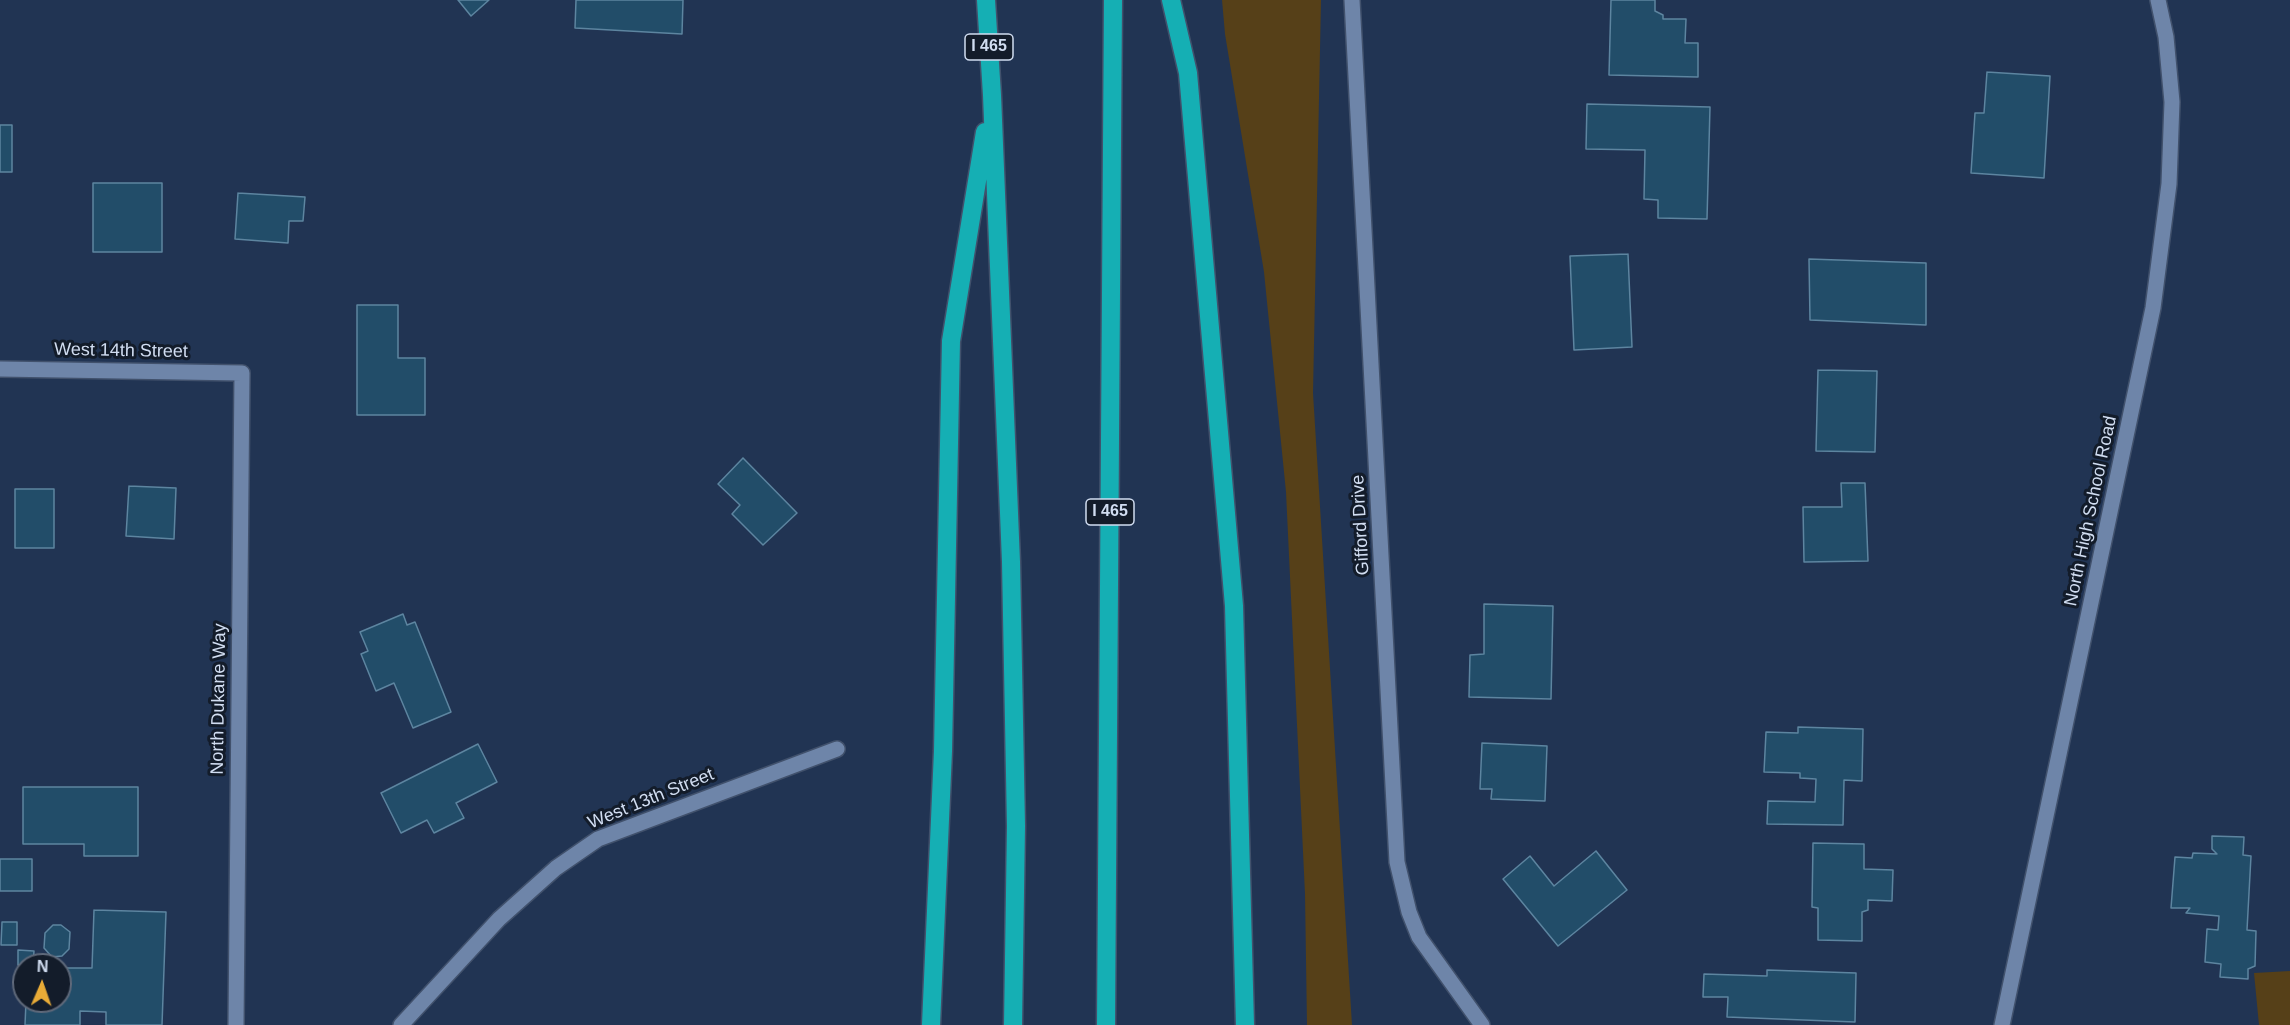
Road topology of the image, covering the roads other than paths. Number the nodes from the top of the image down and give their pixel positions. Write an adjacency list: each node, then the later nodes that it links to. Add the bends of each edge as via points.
1 (986, 0): 6 (highway, I 465)
2 (1113, 0): 14 (highway, I 465)
3 (1171, 0): 15 (highway, via 1188,73 1234,606)
4 (1352, 0): 16 (street, Gifford Drive, via 1399,874 1419,937)
5 (2158, 0): 17 (street, North High School Road, via 2172,102 2169,184 2153,308)
6 (992, 95): 12 (highway, via 951,341 942,773); 13 (highway, I 465, via 1011,562 1016,826)
7 (0, 369): 8 (street, West 14th Street)
8 (242, 373): 10 (street, North Dukane Way)
9 (837, 749): 11 (street, West 13th Street, via 598,839 556,868 499,919)
10 (236, 1025)
11 (401, 1025)
12 (931, 1025)
13 (1013, 1025)
14 (1106, 1025)
15 (1245, 1025)
16 (1482, 1025)
17 (2002, 1025)

